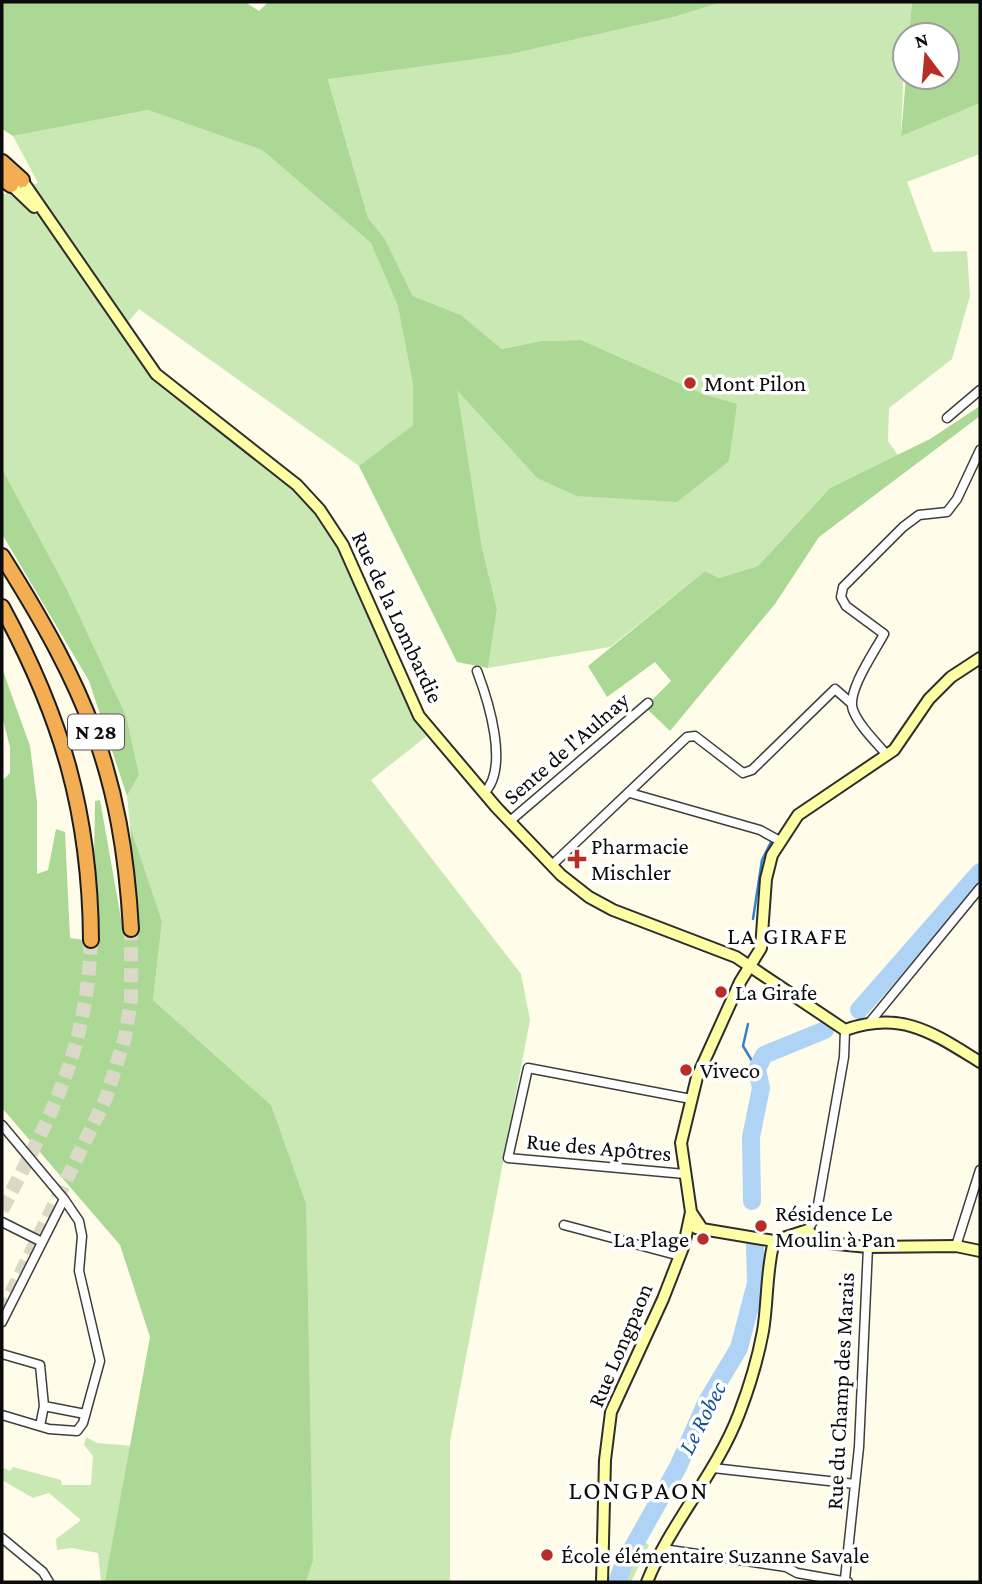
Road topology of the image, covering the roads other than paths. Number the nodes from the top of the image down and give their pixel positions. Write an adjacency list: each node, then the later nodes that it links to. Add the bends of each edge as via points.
1 (2, 162): 2 (highway)
2 (9, 182): 13 (main road, Rue de la Lombardie, via 50,220 156,374 297,485 320,510 343,545 419,716)
3 (980, 390): 4 (street)
4 (947, 418)
5 (980, 450): 11 (street, via 947,512 919,515 843,587 841,597 846,606 884,634)
6 (2, 556): 19 (highway, N 28, via 65,661 100,741 120,820)
7 (2, 607): 20 (highway, N 28, via 36,673 67,760 86,837)
8 (980, 658): 12 (main road, via 936,691)
9 (477, 671): 13 (street, via 486,693 496,755 493,780)
10 (648, 703): 15 (street, Sente de l'Aulnay)
11 (851, 704): 12 (street); 14 (street, via 835,690 752,770 743,773 695,736 687,737)
12 (887, 755): 16 (main road, via 798,815)
13 (484, 793): 15 (main road, Rue de la Lombardie)
14 (630, 793): 16 (street, via 760,830); 17 (street)
15 (510, 821): 17 (main road, Rue de la Lombardie)
16 (780, 841): 21 (main road, via 766,879 761,948)
17 (552, 865): 21 (main road, Rue de la Lombardie, via 600,903 723,952)
18 (980, 888): 22 (street)
19 (131, 929)
20 (91, 940)
21 (748, 967): 23 (main road, Rue de la Lombardie); 25 (main road)
22 (870, 1022): 23 (main road); 24 (main road, via 923,1028)
23 (845, 1030): 35 (street, via 817,1216)
24 (980, 1062)
25 (691, 1099): 28 (main road, via 681,1143); 28 (street, Rue des Apôtres, via 528,1068 508,1158)
26 (2, 1125): 29 (street)
27 (980, 1170): 38 (street)
28 (685, 1174): 30 (main road)
29 (64, 1199): 37 (street); 45 (street, via 79,1222 79,1271 99,1346 100,1361)
30 (691, 1212): 33 (main road); 34 (main road, Rue Longpaon)
31 (2, 1222): 37 (street)
32 (564, 1224): 41 (street)
33 (701, 1227): 34 (main road); 36 (main road)
34 (686, 1230): 41 (main road, Rue Longpaon)
35 (808, 1230): 36 (main road); 39 (main road, via 817,1242)
36 (774, 1241): 48 (main road, via 759,1344 740,1412)
37 (42, 1242): 42 (street)
38 (956, 1246): 39 (main road); 40 (main road)
39 (868, 1247): 49 (street, Rue du Champ des Marais)
40 (980, 1251)
41 (680, 1256): 54 (main road, Rue Longpaon, via 611,1412)
42 (2, 1322)
43 (2, 1354): 44 (street, via 40,1365)
44 (44, 1406): 45 (street); 47 (street)
45 (85, 1414): 47 (street, via 78,1432)
46 (2, 1415): 47 (street)
47 (40, 1426)
48 (713, 1468): 49 (street); 51 (main road)
49 (855, 1484): 52 (street, Rue du Champ des Marais)
50 (2, 1538): 53 (street)
51 (663, 1549): 52 (street); 55 (main road)
52 (847, 1580)
53 (49, 1582)
54 (602, 1582)
55 (647, 1582)

